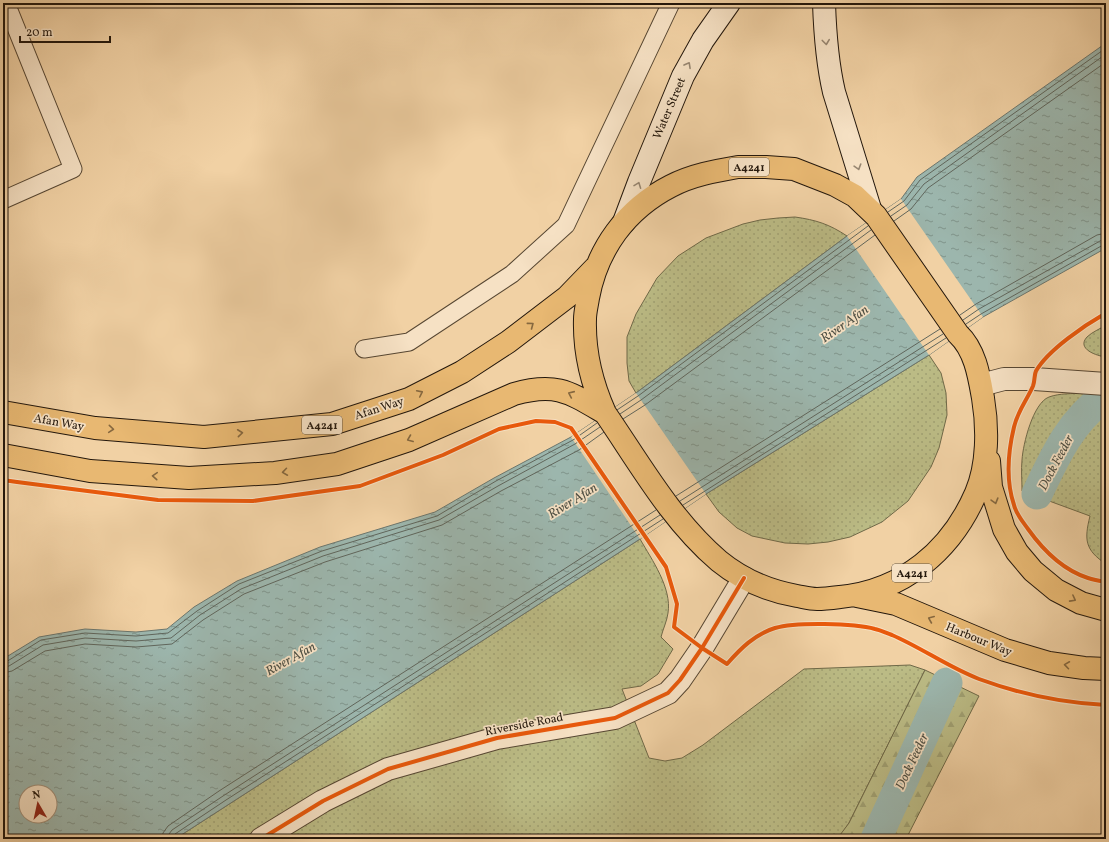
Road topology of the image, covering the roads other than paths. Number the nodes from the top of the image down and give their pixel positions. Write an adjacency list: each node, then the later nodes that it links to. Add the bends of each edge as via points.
1 (671, 3): 9 (lane, via 566,225 512,274 409,342)
2 (729, 3): 7 (street, Water Street, one-way to 2, via 683,76 703,40)
3 (824, 3): 6 (street, one-way to 6, via 824,28 834,92)
4 (7, 14): 5 (lane, via 73,169)
5 (3, 200)
6 (873, 212): 7 (main road, A4241, via 855,196 836,185 794,169 738,167 705,173 671,185 645,202); 10 (main road, A4241, via 966,342)
7 (624, 222): 8 (main road, A4241)
8 (596, 267): 12 (main road, Afan Way / A4241, one-way to 8, via 95,428 204,437 332,424 408,399 462,372 508,342 567,297); 13 (main road, A4241, via 591,280 585,318 586,341 594,383)
9 (364, 349)
10 (981, 384): 11 (street, via 1004,379); 14 (main road, A4241)
11 (1106, 384)
12 (3, 412)
13 (605, 413): 15 (main road, A4241, one-way to 15, via 562,390 550,388 526,391 409,440 337,464 274,473 189,478 128,474 90,471); 16 (main road, A4241, via 675,516 720,561)
14 (986, 434): 17 (main road, A4241, via 985,459 976,492 960,524 941,549 916,571 887,586); 18 (main road, A4241, one-way to 18, via 991,487 1004,529 1017,552 1033,571 1056,590 1081,603)
15 (3, 455)
16 (744, 578): 17 (main road, A4241, via 779,593 816,599); 20 (street, Riverside Road, via 702,648 668,693 615,718 497,738 388,769 323,801)
17 (856, 596): 19 (main road, Harbour Way / A4241, one-way to 17, via 1049,663 1005,650 896,604)
18 (1106, 610)
19 (1106, 669)
20 (261, 839)

